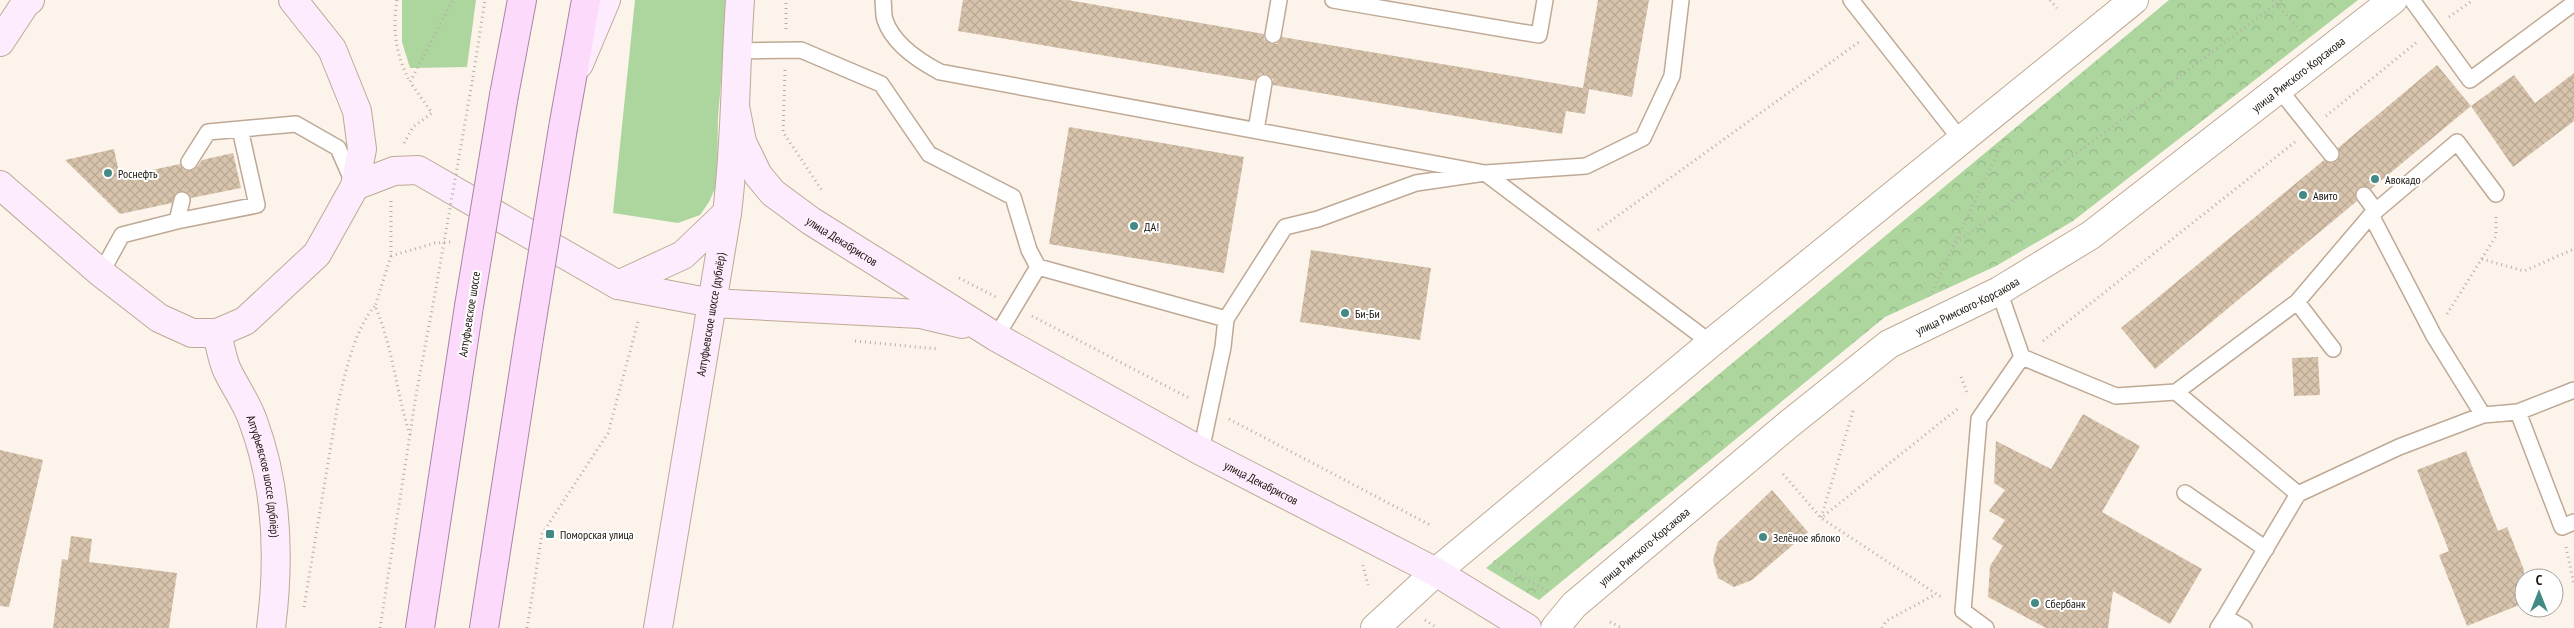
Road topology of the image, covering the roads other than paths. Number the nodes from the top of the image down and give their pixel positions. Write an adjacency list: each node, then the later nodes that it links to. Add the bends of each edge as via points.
1 (30, 0): 19 (main road)
2 (293, 0): 33 (main road, via 332,49 357,111 362,149)
3 (516, 0): 20 (main road)
4 (522, 0): 20 (main road, Алтуфьевское шоссе)
5 (586, 0): 22 (main road)
6 (606, 0): 22 (main road)
7 (740, 0): 21 (main road, Алтуфьевское шоссе (дублёр))
8 (883, 0): 27 (lane, via 885,20 896,36 916,59 940,72)
9 (1279, 0): 18 (lane)
10 (1333, 0): 11 (lane, via 1539,35)
11 (1545, 0)
12 (1681, 0): 31 (lane, via 1672,76 1644,138 1586,166)
13 (1851, 0): 28 (lane)
14 (2134, 0): 28 (street)
15 (2393, 0): 24 (street, улица Римского-Корсакова)
16 (2412, 0): 17 (lane, via 2470,80)
17 (2574, 3)
18 (1273, 35)
19 (0, 42)
20 (514, 50): 64 (main road, Алтуфьевское шоссе, bridge, via 469,306)
21 (736, 51): 25 (main road, Алтуфьевское шоссе (дублёр)); 40 (lane, via 801,50 881,84 929,154 1013,197 1029,250)
22 (571, 81): 65 (main road, bridge)
23 (1264, 83): 27 (lane)
24 (2279, 89): 29 (lane); 43 (street, улица Римского-Корсакова, via 2091,235)
25 (735, 106): 37 (main road, Алтуфьевское шоссе (дублёр)); 48 (main road, улица Декабристов, via 749,160 773,193 811,221)
26 (240, 129): 30 (lane, via 208,132); 33 (lane, via 296,124 338,148); 39 (lane, via 257,205)
27 (1256, 130): 31 (lane)
28 (1961, 140): 49 (street)
29 (2330, 154)
30 (189, 162)
31 (1485, 173): 46 (lane, via 1416,182 1318,219 1285,227); 49 (lane)
32 (0, 185): 41 (main road)
33 (354, 186): 42 (main road, улица Декабристов, via 394,171 418,170); 47 (main road, via 317,254 245,321)
34 (2496, 194): 38 (lane, via 2456,142)
35 (2364, 195): 38 (lane)
36 (182, 200): 39 (lane)
37 (727, 213): 42 (main road, via 682,255); 45 (main road, Алтуфьевское шоссе (дублёр))
38 (2373, 213): 44 (lane); 55 (lane, via 2434,336)
39 (177, 221): 41 (lane, via 122,235)
40 (1038, 267): 46 (lane); 48 (lane)
41 (101, 273): 47 (main road, via 159,318 192,333)
42 (618, 285): 45 (main road, улица Декабристов)
43 (1999, 291): 51 (lane); 69 (street, улица Римского-Корсакова, via 1889,344 1574,605)
44 (2297, 302): 50 (lane); 53 (lane)
45 (712, 303): 48 (main road, улица Декабристов, via 920,314 960,323); 66 (main road, Алтуфьевское шоссе (дублёр))
46 (1226, 319): 56 (lane)
47 (217, 333): 63 (main road, Алтуфьевское шоссе (дублёр), via 226,368 253,419 273,500 278,544)
48 (996, 337): 56 (main road, улица Декабристов)
49 (1711, 343): 61 (street)
50 (2333, 349)
51 (2022, 357): 53 (lane, via 2116,396); 70 (lane, via 1979,419 1963,611)
52 (2574, 390): 54 (lane)
53 (2176, 392): 58 (lane)
54 (2518, 412): 55 (lane); 59 (lane)
55 (2483, 414): 58 (lane, via 2399,447)
56 (1201, 451): 61 (main road, улица Декабристов)
57 (2185, 493): 60 (lane)
58 (2298, 494): 60 (lane)
59 (2568, 525)
60 (2266, 549): 62 (lane)
61 (1436, 572): 67 (street); 68 (main road, улица Декабристов)
62 (2221, 622): 71 (lane)
63 (271, 628)
64 (420, 628)
65 (484, 628)
66 (658, 628)
67 (1375, 628)
68 (1528, 628)
69 (1555, 628)
70 (1986, 628)
71 (2244, 628)

